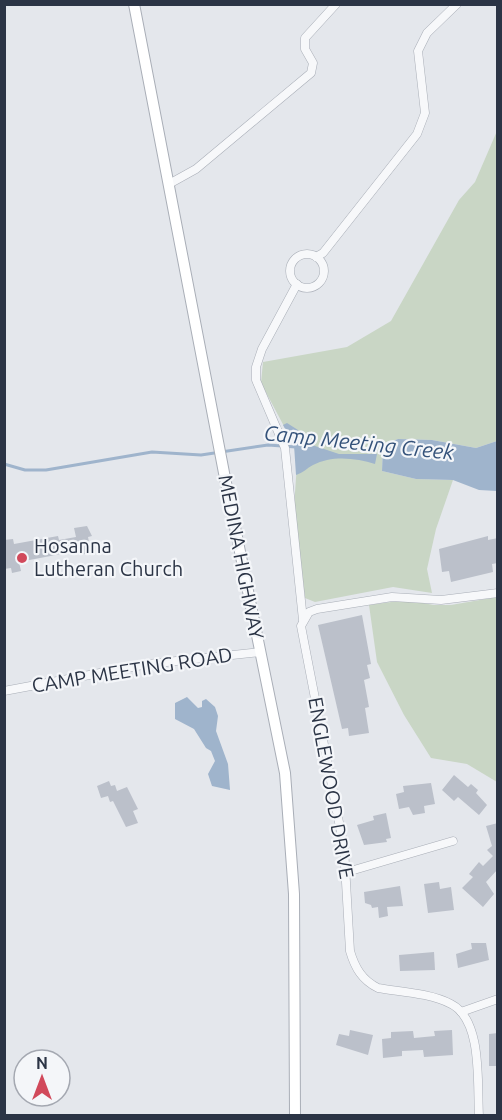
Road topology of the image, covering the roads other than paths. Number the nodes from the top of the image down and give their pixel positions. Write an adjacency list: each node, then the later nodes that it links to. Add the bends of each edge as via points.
1 (134, 4): 4 (main road, MEDINA HIGHWAY)
2 (336, 4): 4 (street, via 305,38 313,63 311,73 196,169)
3 (457, 4): 5 (street, via 427,33 418,51 425,113 417,134)
4 (169, 184): 9 (main road, MEDINA HIGHWAY)
5 (316, 257): 6 (street, via 306,254 292,264 291,275); 6 (street, via 324,271 321,281 307,288)
6 (297, 284): 8 (street, ENGLEWOOD DRIVE, via 256,367 258,388 285,448)
7 (498, 593): 8 (street, via 441,600 392,597 316,609)
8 (303, 620): 12 (street, ENGLEWOOD DRIVE, via 302,635)
9 (260, 652): 10 (street, CAMP MEETING ROAD, via 148,664); 15 (main road, MEDINA HIGHWAY, via 291,820)
10 (4, 691)
11 (453, 841): 12 (street)
12 (347, 872): 14 (street, ENGLEWOOD DRIVE, via 350,951 359,973 378,988 428,997)
13 (498, 999): 14 (street)
14 (461, 1012): 16 (street, via 472,1027 474,1038)
15 (295, 1116)
16 (479, 1116)

